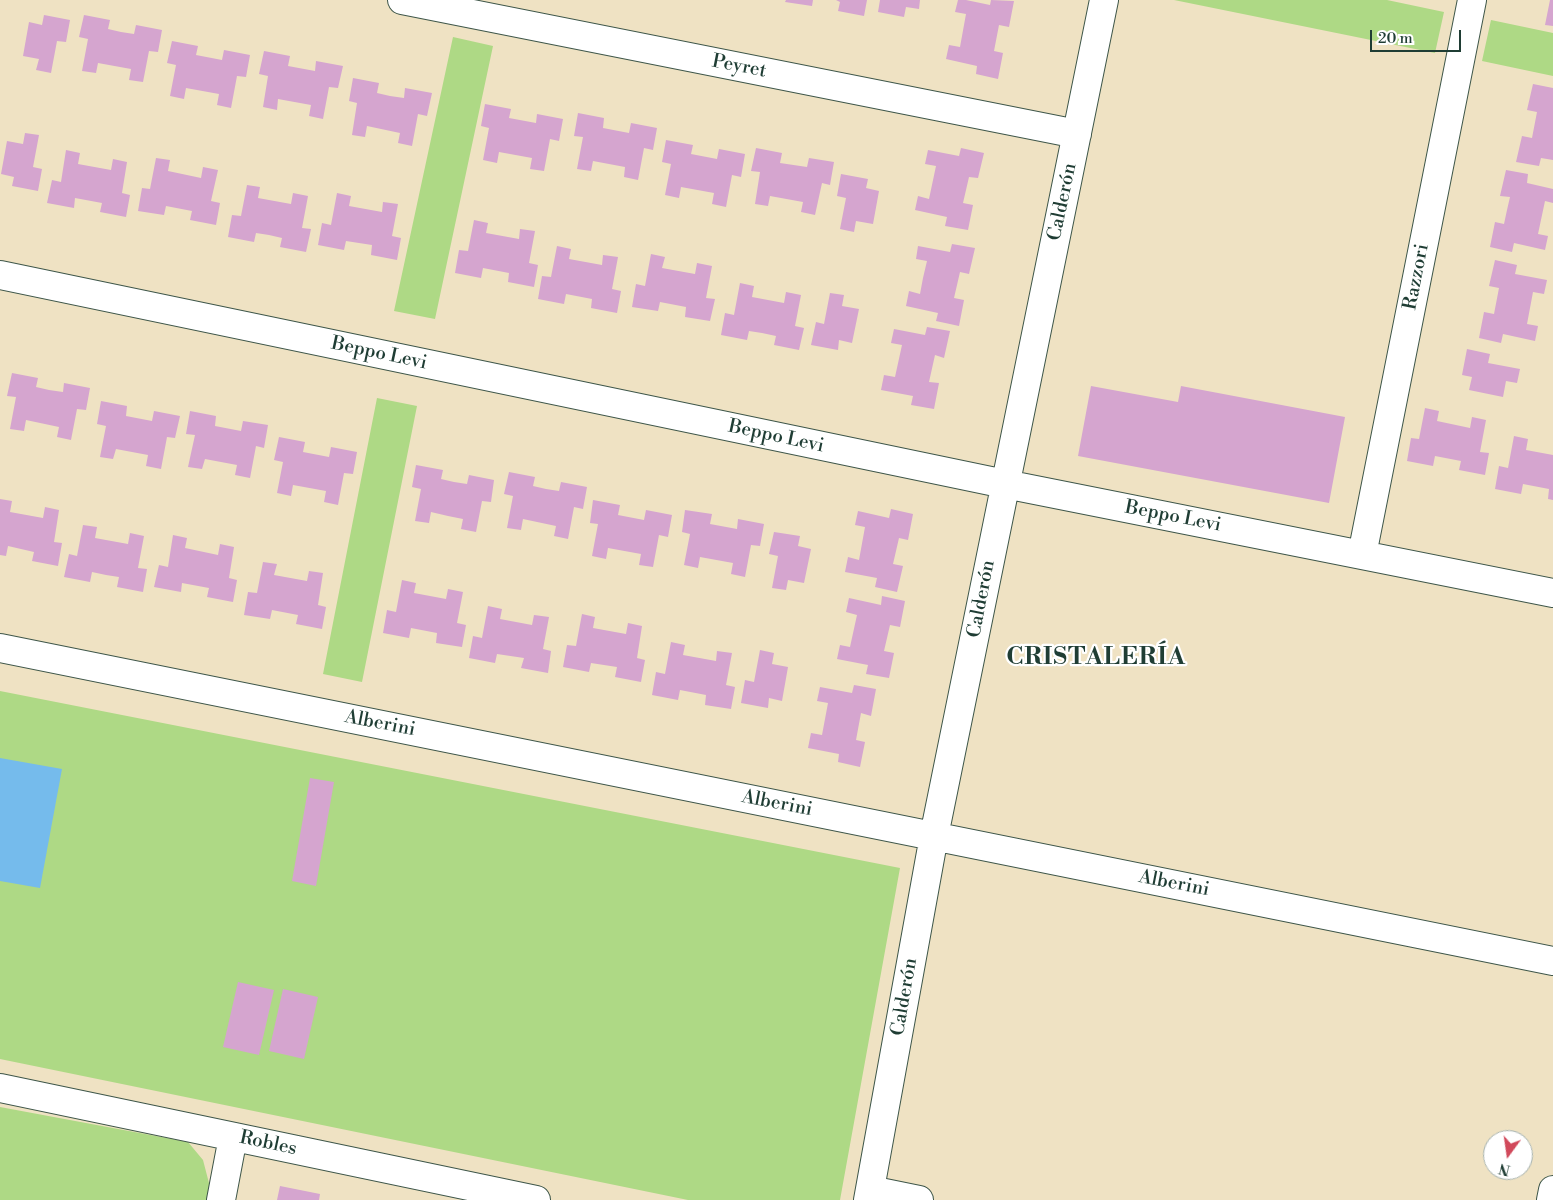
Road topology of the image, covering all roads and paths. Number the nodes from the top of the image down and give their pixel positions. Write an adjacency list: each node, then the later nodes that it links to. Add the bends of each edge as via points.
1 (402, 0): 4 (street, Peyret)
2 (1104, 0): 4 (street, Calderón)
3 (1472, 0): 7 (street, Razzori)
4 (1077, 134): 6 (street, Calderón)
5 (0, 275): 6 (street, Beppo Levi)
6 (1006, 484): 7 (street, Beppo Levi); 10 (street, Calderón)
7 (1362, 555): 8 (street, Beppo Levi)
8 (1553, 593)
9 (0, 648): 10 (street, Alberini)
10 (934, 836): 11 (street, Alberini); 15 (street, Calderón)
11 (1553, 961)
12 (0, 1088): 13 (street, Robles)
13 (234, 1137): 16 (street); 17 (street, Robles)
14 (1553, 1190): 19 (street)
15 (869, 1195): 18 (street)
16 (221, 1200)
17 (536, 1200)
18 (919, 1200)
19 (1551, 1200)

